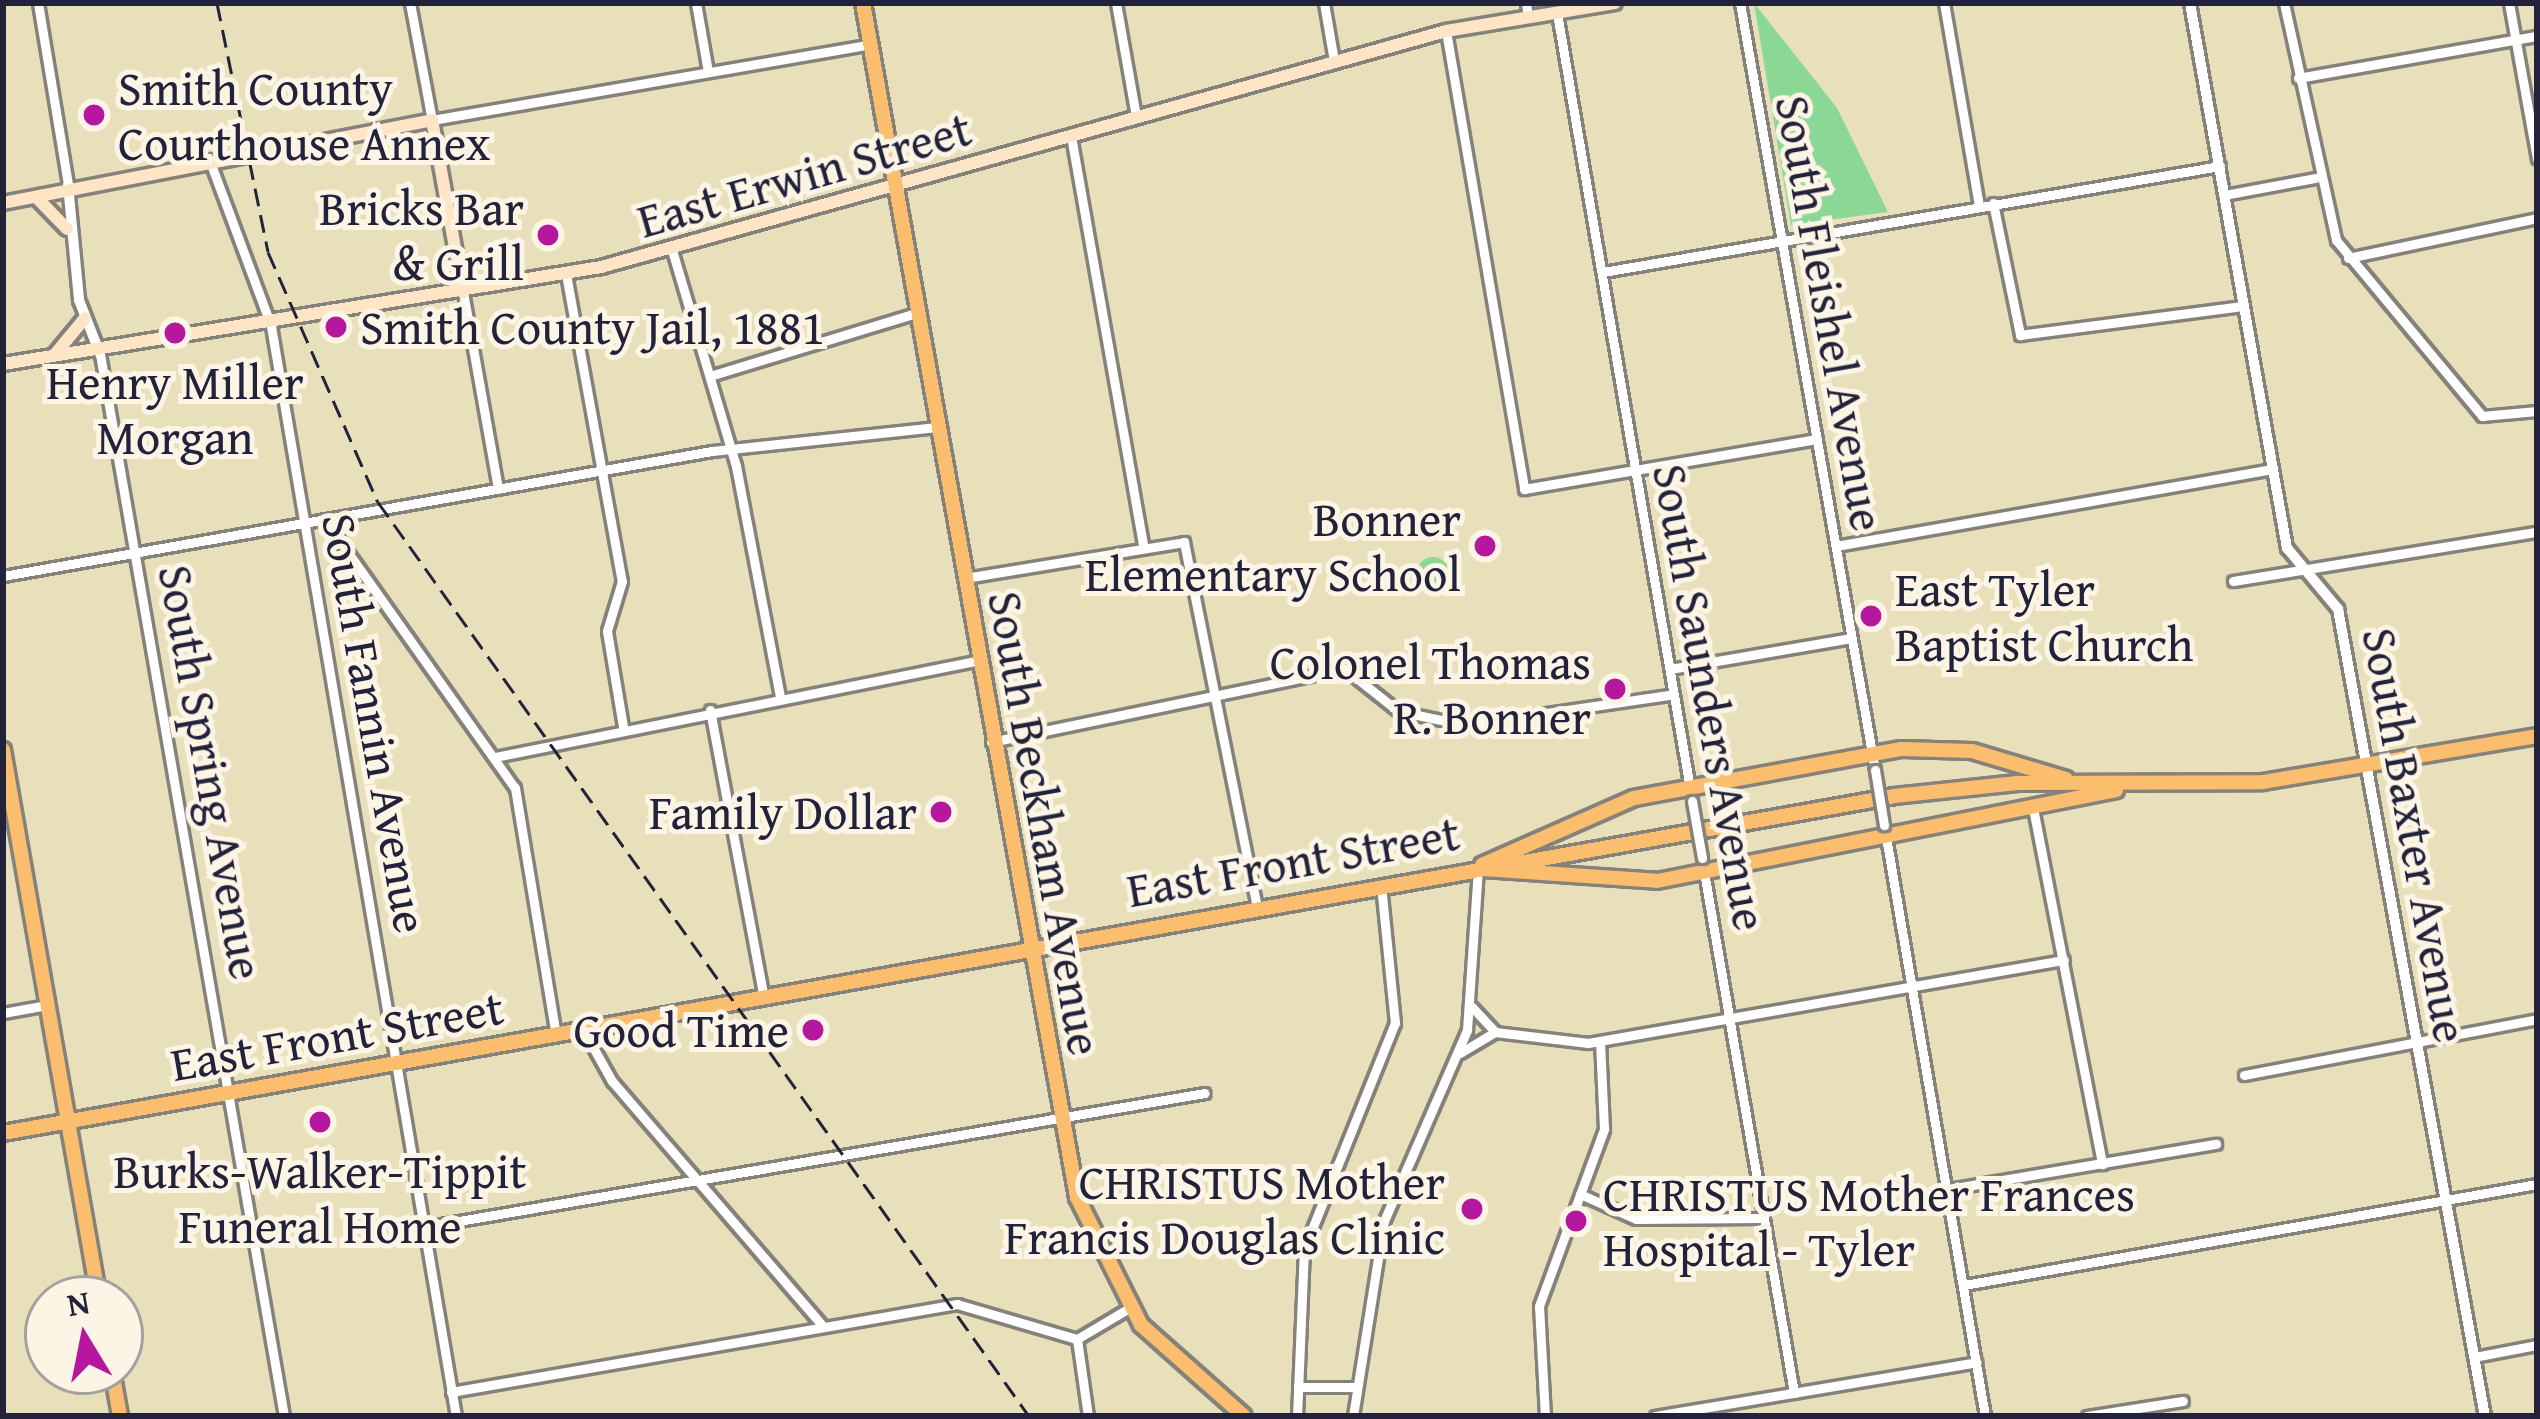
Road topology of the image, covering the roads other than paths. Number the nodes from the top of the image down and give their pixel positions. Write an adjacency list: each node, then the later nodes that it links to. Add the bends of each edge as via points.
1 (38, 3): 29 (street)
2 (410, 3): 23 (street)
3 (696, 3): 20 (street)
4 (863, 3): 18 (main road, South Beckham Avenue)
5 (1116, 3): 22 (street)
6 (1324, 3): 19 (street)
7 (1615, 3): 14 (main road, East Erwin Street)
8 (1740, 3): 38 (street, South Fleishel Avenue)
9 (1944, 3): 35 (street)
10 (2190, 3): 27 (street, South Baxter Avenue)
11 (2284, 3): 21 (street)
12 (2509, 3): 17 (street)
13 (1527, 10): 14 (main road, East Erwin Street); 15 (main road, East Erwin Street)
14 (1557, 13): 41 (street, South Saunders Avenue)
15 (1446, 31): 19 (main road, East Erwin Street); 59 (street, via 1523,489)
16 (2537, 36): 17 (street)
17 (2516, 40): 21 (street); 25 (street)
18 (871, 44): 20 (street); 30 (main road, South Beckham Avenue)
19 (1334, 61): 22 (main road, East Erwin Street)
20 (708, 72): 23 (street)
21 (2298, 78): 28 (street)
22 (1136, 117): 24 (main road, East Erwin Street)
23 (432, 120): 26 (main road); 43 (main road)
24 (1071, 136): 30 (main road, East Erwin Street); 65 (street)
25 (2537, 158)
26 (209, 160): 29 (main road); 47 (street, South Fannin Avenue)
27 (2220, 166): 31 (street, South Baxter Avenue); 34 (street)
28 (2315, 178): 31 (street); 40 (street)
29 (68, 185): 32 (main road); 37 (street)
30 (895, 185): 39 (main road, East Erwin Street); 45 (main road, South Beckham Avenue)
31 (2224, 196): 44 (street, South Baxter Avenue)
32 (34, 198): 33 (main road); 37 (main road, via 52,203)
33 (3, 203)
34 (1993, 203): 35 (street); 44 (street, via 2020,335)
35 (1979, 205): 38 (street)
36 (2537, 218): 40 (street)
37 (67, 230): 46 (street)
38 (1781, 241): 41 (street); 55 (street, South Fleishel Avenue)
39 (672, 250): 42 (main road, East Erwin Street); 51 (street)
40 (2348, 258): 52 (street, via 2482,416)
41 (1603, 272): 59 (street, South Saunders Avenue)
42 (566, 274): 43 (main road, East Erwin Street); 58 (street)
43 (463, 292): 47 (main road, East Erwin Street); 60 (street)
44 (2242, 306): 57 (street, South Baxter Avenue)
45 (916, 313): 51 (street); 53 (main road, South Beckham Avenue)
46 (85, 318): 48 (street); 49 (main road)
47 (271, 326): 48 (main road, East Erwin Street); 62 (street, South Fannin Avenue)
48 (100, 354): 49 (main road, East Erwin Street); 66 (street, South Spring Avenue)
49 (49, 356): 50 (main road, East Erwin Street)
50 (3, 364)
51 (710, 376): 56 (street)
52 (2536, 412): 54 (street)
53 (935, 427): 56 (street); 69 (main road, South Beckham Avenue)
54 (2537, 429)
55 (1817, 440): 59 (street); 64 (street, South Fleishel Avenue)
56 (732, 450): 58 (street); 75 (street)
57 (2272, 469): 64 (street); 67 (street, South Baxter Avenue)
58 (603, 470): 60 (street); 78 (street, via 622,581 607,632)
59 (1635, 470): 73 (street, South Saunders Avenue)
60 (498, 489): 61 (street)
61 (326, 520): 62 (street); 82 (street)
62 (306, 523): 66 (street); 109 (street, South Fannin Avenue)
63 (2537, 532): 67 (street)
64 (1836, 546): 71 (street, South Fleishel Avenue)
65 (1144, 548): 69 (street); 76 (street, via 1184,542)
66 (137, 554): 68 (street); 111 (street, South Spring Avenue)
67 (2301, 569): 70 (street); 84 (street, South Baxter Avenue, via 2336,602)
68 (3, 576)
69 (961, 578): 72 (main road, South Beckham Avenue)
70 (2233, 581)
71 (1851, 638): 73 (street); 83 (street, South Fleishel Avenue)
72 (977, 661): 75 (street); 80 (main road, South Beckham Avenue)
73 (1670, 669): 74 (street, South Saunders Avenue)
74 (1674, 694): 76 (street, via 1477,726 1398,711 1353,670); 87 (street, South Saunders Avenue)
75 (780, 696): 77 (street)
76 (1214, 698): 80 (street); 93 (street)
77 (710, 710): 78 (street); 97 (street)
78 (623, 727): 82 (street)
79 (2537, 736): 84 (main road, East Front Street)
80 (991, 742): 94 (main road, South Beckham Avenue)
81 (3, 750): 98 (main road)
82 (495, 757): 105 (street, via 521,808)
83 (1874, 762): 85 (main road, via 1951,748); 87 (main road); 89 (street, South Fleishel Avenue, bridge)
84 (2369, 766): 86 (main road, East Front Street); 107 (street, South Baxter Avenue)
85 (2072, 781): 86 (main road, East Front Street); 90 (main road, East Front Street, via 1894,796)
86 (2155, 784): 88 (main road)
87 (1691, 794): 90 (main road, via 1603,808); 91 (street, South Saunders Avenue, bridge)
88 (2033, 808): 89 (main road); 95 (street)
89 (1887, 842): 91 (main road); 96 (street, South Fleishel Avenue)
90 (1478, 868): 91 (main road, via 1622,884); 92 (main road, East Front Street); 99 (street)
91 (1705, 875): 101 (street, South Saunders Avenue)
92 (1382, 885): 93 (main road, East Front Street); 133 (street, via 1394,1023 1304,1249)
93 (1257, 906): 94 (main road, East Front Street)
94 (1030, 948): 97 (main road, East Front Street); 113 (main road, South Beckham Avenue)
95 (2064, 960): 96 (street); 117 (street)
96 (1913, 987): 101 (street); 120 (street, South Fleishel Avenue)
97 (764, 998): 103 (main road, East Front Street)
98 (47, 1005): 100 (street); 114 (main road)
99 (1472, 1007): 104 (street); 108 (street)
100 (3, 1012)
101 (1729, 1019): 106 (street); 123 (street, South Saunders Avenue)
102 (2537, 1019): 107 (street)
103 (584, 1030): 105 (main road, East Front Street); 118 (street, via 612,1081)
104 (1495, 1032): 106 (street); 108 (street)
105 (556, 1036): 109 (main road, East Front Street)
106 (1600, 1042): 121 (street, via 1606,1114)
107 (2416, 1042): 110 (street); 122 (street, South Baxter Avenue)
108 (1460, 1053): 134 (street, via 1384,1221)
109 (398, 1064): 111 (main road, East Front Street); 124 (street, South Fannin Avenue)
110 (2244, 1075)
111 (231, 1093): 114 (main road, East Front Street); 139 (street, South Spring Avenue)
112 (1205, 1093): 113 (street)
113 (1061, 1120): 118 (street); 127 (main road, South Beckham Avenue, via 1090,1240)
114 (68, 1121): 115 (main road, East Front Street); 125 (main road)
115 (3, 1133)
116 (2216, 1144): 117 (street)
117 (2102, 1164): 120 (street)
118 (697, 1177): 124 (street); 128 (street)
119 (2537, 1184): 122 (street)
120 (1949, 1189): 126 (street, South Fleishel Avenue)
121 (1580, 1194): 123 (street, via 1636,1219); 144 (street, via 1539,1306)
122 (2445, 1200): 126 (street); 131 (street, South Baxter Avenue)
123 (1763, 1218): 136 (street, South Saunders Avenue)
124 (424, 1227): 135 (street, South Fannin Avenue)
125 (95, 1275)
126 (1964, 1285): 132 (street, South Fleishel Avenue)
127 (1129, 1308): 129 (street); 142 (main road, South Beckham Avenue)
128 (824, 1326): 129 (street, via 967,1303); 135 (street)
129 (1077, 1339): 141 (street)
130 (2537, 1345): 131 (street)
131 (2474, 1357): 148 (street, South Baxter Avenue)
132 (1976, 1362): 136 (street); 146 (street, South Fleishel Avenue)
133 (1298, 1387): 134 (street); 143 (street)
134 (1355, 1387): 138 (street)
135 (451, 1392): 140 (street, South Fannin Avenue)
136 (1794, 1393): 145 (street)
137 (2183, 1401): 147 (street)
138 (1354, 1415)
139 (284, 1416)
140 (456, 1416)
141 (1088, 1416)
142 (1244, 1416)
143 (1297, 1416)
144 (1545, 1416)
145 (1655, 1416)
146 (1984, 1416)
147 (2086, 1416)
148 (2485, 1416)

